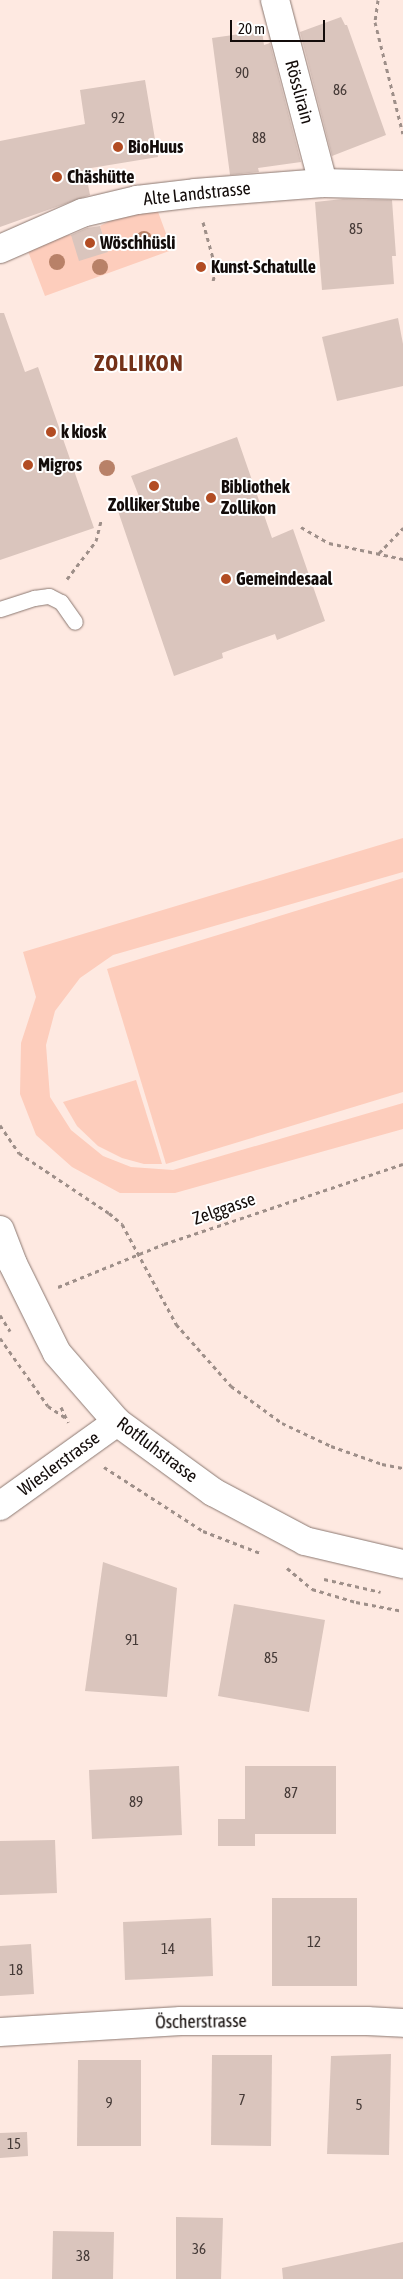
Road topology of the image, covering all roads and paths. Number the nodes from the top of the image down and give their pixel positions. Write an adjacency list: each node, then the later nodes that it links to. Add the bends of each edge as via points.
1 (275, 0): 5 (street, Rösslirain)
2 (378, 0): 3 (path, via 375,22)
3 (402, 119): 4 (path)
4 (403, 134)
5 (323, 183): 6 (street, Alte Landstrasse); 7 (street, Alte Landstrasse)
6 (403, 185)
7 (195, 193): 8 (street, Alte Landstrasse, via 137,200 82,214); 9 (path, via 216,269)
8 (0, 249)
9 (213, 281)
10 (100, 521): 15 (path, via 96,541 74,574)
11 (301, 527): 13 (path, via 329,543)
12 (403, 528): 13 (path)
13 (378, 553): 14 (path)
14 (403, 558)
15 (49, 596): 16 (lane); 17 (lane, via 65,607)
16 (0, 609)
17 (76, 622)
18 (0, 1125): 21 (path, via 19,1153 122,1224)
19 (402, 1164): 21 (path, Zelggasse, via 164,1244)
20 (0, 1230): 25 (street, Rotfluhstrasse, via 57,1354)
21 (138, 1256): 22 (path, Zelggasse); 27 (path, via 176,1324 231,1386 282,1423 382,1464)
22 (56, 1288)
23 (0, 1338): 24 (path, via 48,1406)
24 (67, 1419)
25 (117, 1422): 26 (street, Wieslerstrasse); 30 (street, Rotfluhstrasse, via 213,1492 305,1541)
26 (78, 1451): 28 (street, Wieslerstrasse); 29 (path, via 203,1531)
27 (403, 1468)
28 (0, 1506)
29 (266, 1556)
30 (403, 1564)
31 (299, 1570): 34 (path, via 281,1562 312,1589)
32 (317, 1577): 33 (path)
33 (386, 1593)
34 (403, 1611)
35 (403, 2023): 36 (street, Öscherstrasse, via 181,2021)
36 (0, 2032)

